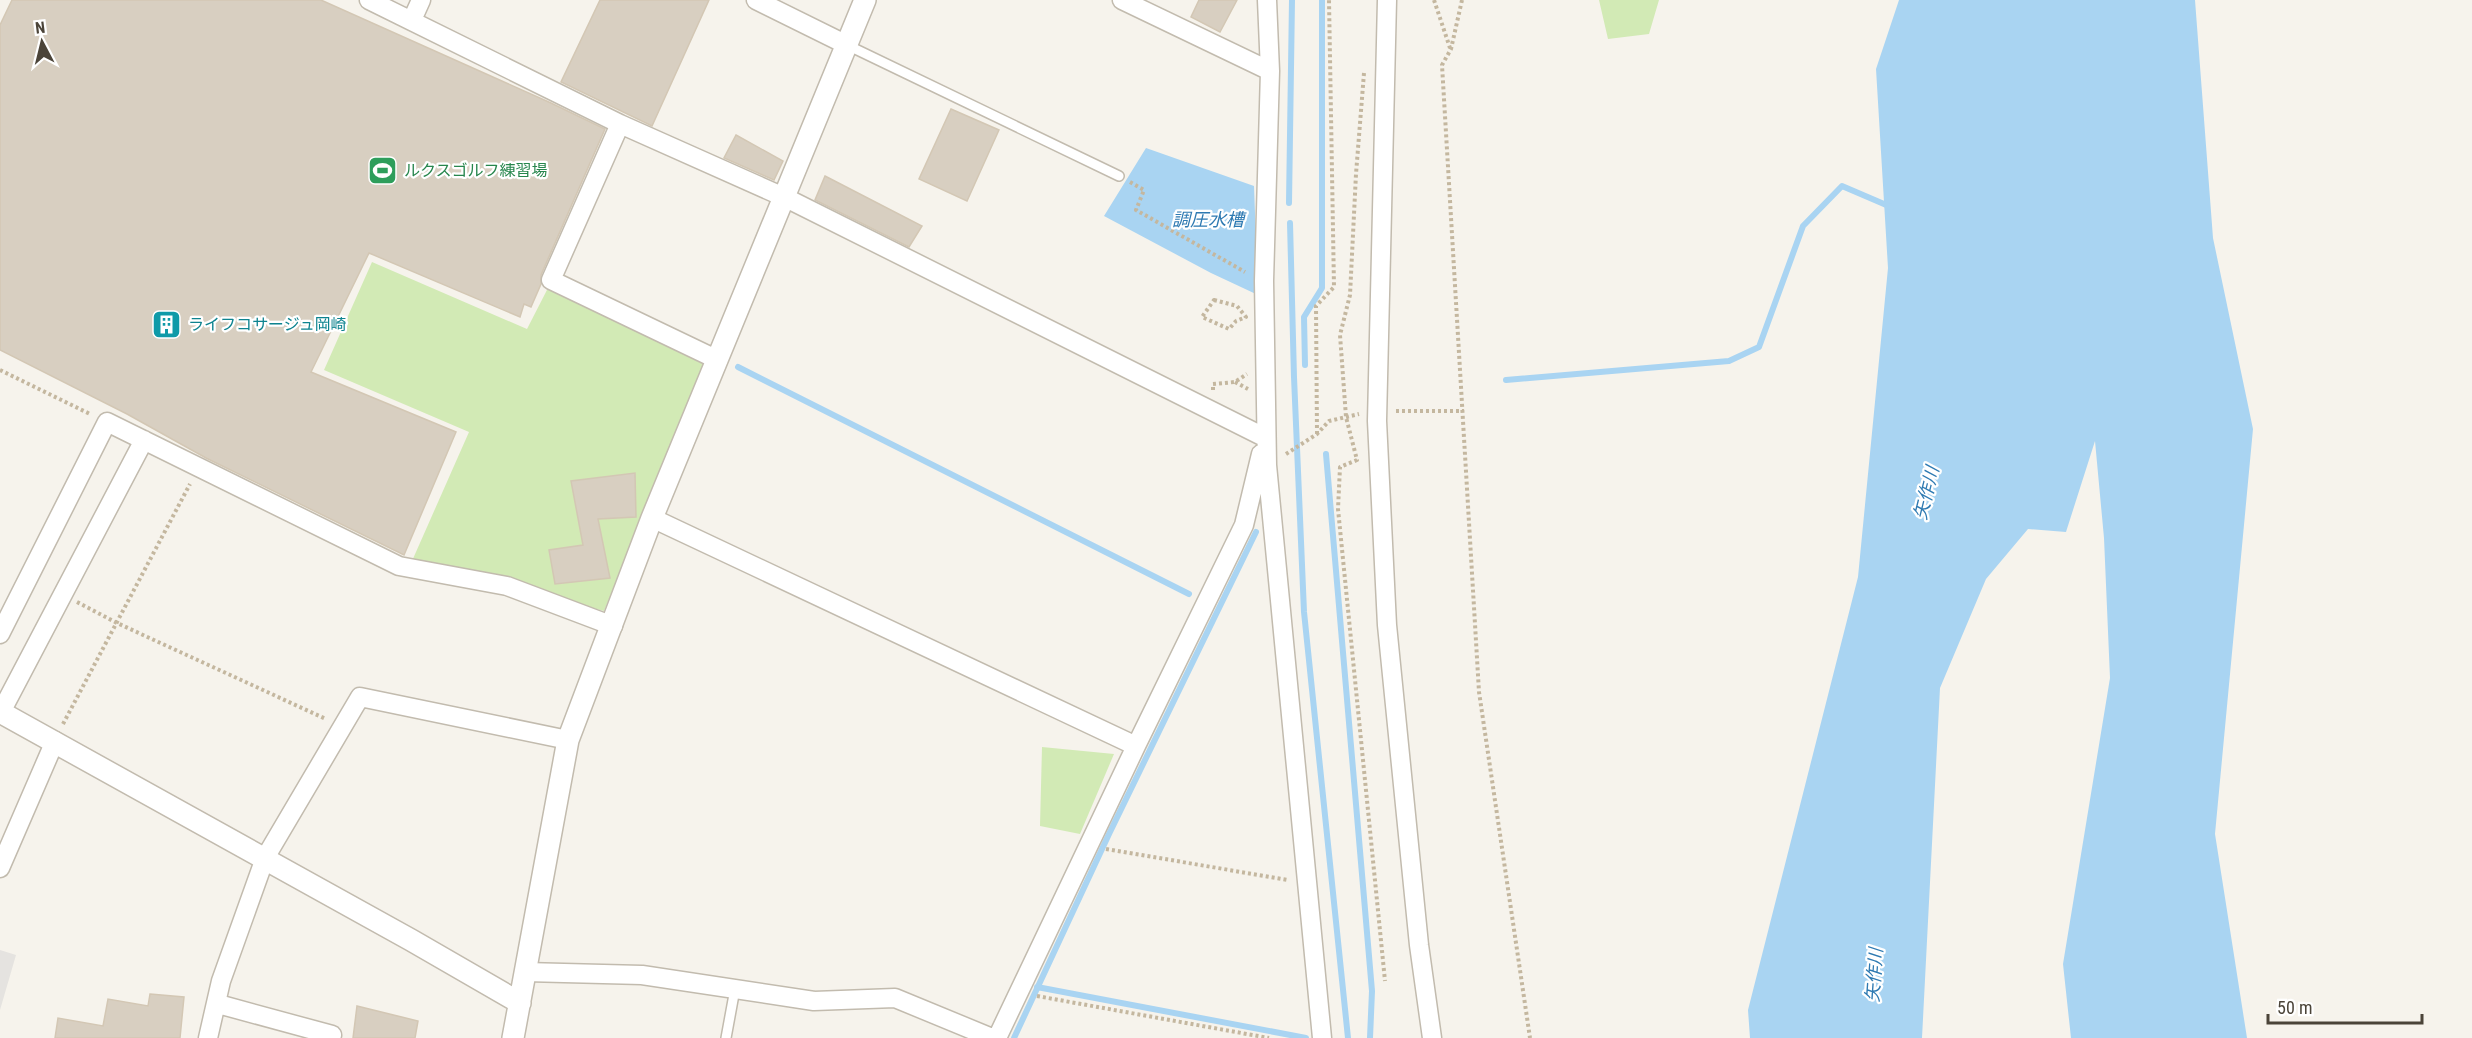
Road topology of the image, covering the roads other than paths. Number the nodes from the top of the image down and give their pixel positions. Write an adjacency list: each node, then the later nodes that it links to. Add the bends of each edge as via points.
1 (369, 0): 8 (street)
2 (422, 0): 8 (street)
3 (756, 0): 9 (street)
4 (865, 0): 9 (street)
5 (1122, 0): 10 (street)
6 (1267, 0): 10 (street)
7 (1387, 0): 37 (street, via 1377,411 1387,625)
8 (412, 20): 11 (street)
9 (847, 45): 12 (lane); 13 (street)
10 (1270, 71): 15 (street, via 1264,281)
11 (620, 124): 13 (street); 14 (street, via 552,280)
12 (1119, 176)
13 (786, 198): 14 (street); 15 (street)
14 (718, 360): 17 (street)
15 (1266, 438): 23 (street, via 1244,525); 36 (street)
16 (144, 440): 18 (street, via 399,566 507,586); 19 (street, via 107,422); 20 (street)
17 (652, 518): 18 (street); 23 (street)
18 (613, 626): 21 (street)
19 (0, 634)
20 (0, 712): 22 (street)
21 (568, 740): 24 (street, via 360,696); 26 (street)
22 (55, 741): 24 (street); 25 (street)
23 (1136, 746): 35 (street)
24 (265, 858): 28 (street); 29 (street, via 221,981)
25 (0, 868)
26 (525, 972): 27 (street, via 642,975); 28 (street)
27 (735, 989): 33 (lane); 34 (street, via 814,1001 895,999)
28 (520, 1003): 32 (street)
29 (218, 1004): 30 (street); 31 (street)
30 (332, 1035)
31 (208, 1038)
32 (516, 1038)
33 (726, 1038)
34 (992, 1038)
35 (997, 1038)
36 (1322, 1038)
37 (1432, 1038)

